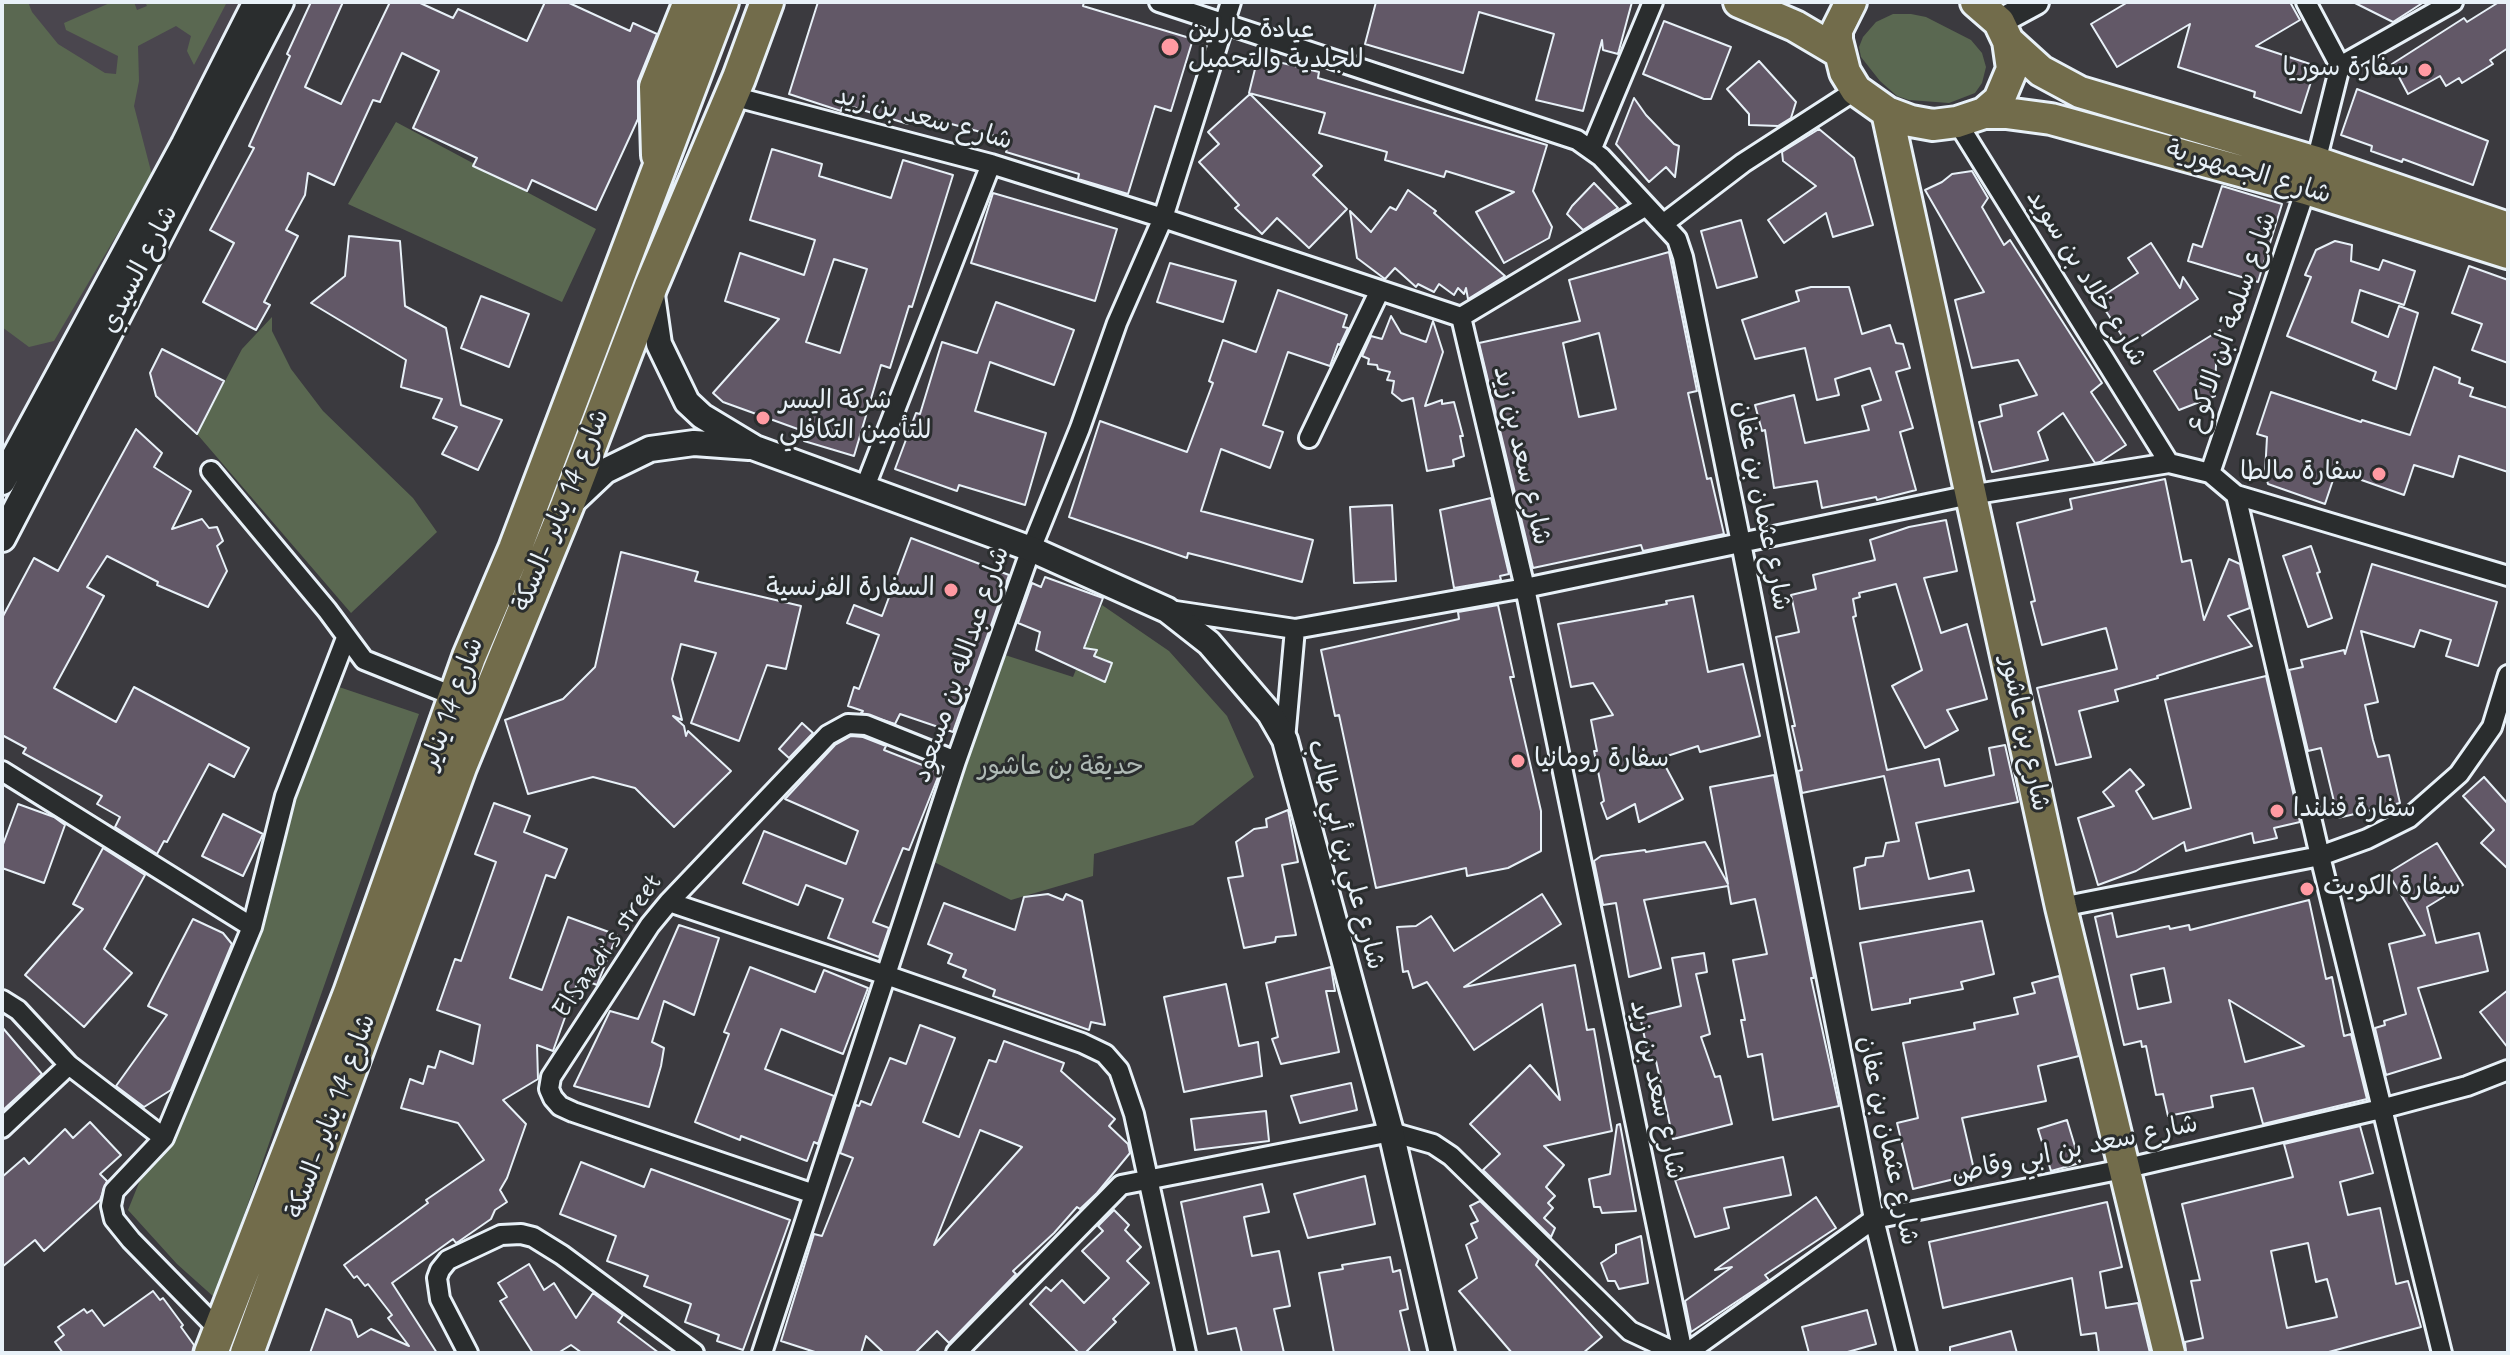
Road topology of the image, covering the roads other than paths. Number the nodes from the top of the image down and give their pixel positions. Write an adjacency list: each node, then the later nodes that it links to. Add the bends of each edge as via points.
1 (257, 2): 39 (main road, شارع السيدي)
2 (280, 2): 44 (main road, شارع السيدي)
3 (690, 2): 24 (highway, via 656,87)
4 (722, 2): 24 (highway, شارع 14 يناير)
5 (767, 2): 18 (highway, شارع 14 يناير -السكة)
6 (1159, 2): 15 (street, شارع عثمان بن عفان)
7 (1231, 2): 15 (street, شارع عبدالله بن مسعود)
8 (1653, 2): 22 (street)
9 (1739, 2): 16 (main road)
10 (1851, 2): 16 (main road, via 1837,30)
11 (2036, 2): 14 (street)
12 (2306, 2): 17 (street)
13 (2453, 2): 17 (street)
14 (1994, 22): 21 (main road, via 2012,69 1999,100); 25 (main road, شارع الجمهورية, via 2041,71 2080,92)
15 (1225, 23): 22 (street, شارع عثمان بن عفان); 27 (street, شارع عبدالله بن مسعود)
16 (1839, 52): 19 (main road)
17 (2340, 66): 25 (street, شارع سلمة ابن الاكوع)
18 (735, 87): 23 (street, شارع سعد بن زيد); 31 (highway, شارع 14 يناير -السكة)
19 (1856, 90): 20 (main road, شارع الجمهورية); 28 (street, via 1743,163)
20 (1887, 112): 21 (main road, شارع الجمهورية, via 1933,125); 41 (main road, شارع بن عاشور)
21 (1970, 117): 25 (main road, شارع الجمهورية, via 2006,113 2051,119); 36 (street, شارع خلاد بن سويد)
22 (1592, 148): 26 (street, شارع عثمان بن عفان)
23 (991, 164): 27 (street, شارع سعد بن زيد); 40 (street)
24 (657, 171): 53 (highway, شارع 14 يناير)
25 (2311, 175): 29 (main road, شارع الجمهورية); 30 (main road, شارع الجمهورية); 38 (street, شارع سلمة ابن الاكوع)
26 (1646, 206): 28 (street, شارع عثمان بن عفان); 33 (street)
27 (1163, 218): 32 (street, شارع سعد بن زيد); 46 (street, شارع عبدالله بن مسعود)
28 (1663, 224): 45 (street, شارع عثمان بن عفان, via 1677,239 1683,257)
29 (2508, 228)
30 (2508, 253)
31 (651, 286): 35 (street, شارع علي بن أبي طالب, via 659,344 687,402); 43 (highway, شارع 14 يناير -السكة)
32 (1380, 290): 33 (street, شارع سعد بن زيد); 34 (street)
33 (1461, 317): 48 (street, شارع سعد بن زيد)
34 (1309, 438)
35 (755, 448): 40 (street, شارع علي بن أبي طالب); 43 (street, شارع علي بن أبي طالب, via 694,443 650,449 605,471)
36 (2169, 463): 38 (street); 41 (street)
37 (211, 471): 51 (street)
38 (2210, 473): 42 (street)
39 (2, 481)
40 (865, 487): 46 (street, شارع علي بن أبي طالب)
41 (1970, 495): 45 (street); 59 (main road, شارع بن عاشور)
42 (2236, 495): 47 (street); 57 (street)
43 (567, 506): 75 (highway, شارع 14 يناير -السكة, via 460,767)
44 (2, 538)
45 (1741, 543): 48 (street); 72 (street, شارع عثمان بن عفان)
46 (1031, 549): 49 (street, شارع علي بن أبي طالب); 55 (street, شارع عبدالله بن مسعود)
47 (2508, 576)
48 (1525, 588): 50 (street); 81 (street, شارع سعد بن زيد)
49 (1167, 610): 50 (street); 54 (street, شارع علي بن أبي طالب, via 1209,643 1244,681)
50 (1295, 629): 54 (street)
51 (346, 638): 53 (street, via 364,660); 60 (street, via 285,796)
52 (2508, 675): 57 (street, via 2492,727 2459,774 2409,818)
53 (456, 697): 73 (highway, شارع 14 يناير)
54 (1285, 740): 67 (street, شارع علي بن أبي طالب)
55 (956, 761): 58 (street, ElSaadi’s street, via 866,725 837,728); 61 (street, شارع عبدالله بن مسعود)
56 (2, 771): 60 (street)
57 (2320, 856): 59 (street); 65 (street)
58 (669, 902): 61 (street); 71 (street, ElSaadi’s street, via 551,1077 553,1098 573,1112)
59 (2061, 907): 69 (main road, شارع بن عاشور)
60 (252, 927): 68 (street)
61 (886, 975): 70 (street, via 1105,1054 1128,1092); 71 (street, شارع عبدالله بن مسعود)
62 (2, 1000): 63 (street)
63 (69, 1065): 66 (street); 68 (street)
64 (2508, 1070): 65 (street, شارع سعد بن ابي وقاص)
65 (2381, 1109): 69 (street, شارع سعد بن ابي وقاص); 84 (street)
66 (2, 1128)
67 (1391, 1132): 70 (street); 80 (street, شارع علي بن أبي طالب); 81 (street, via 1433,1144 1451,1156 1630,1331)
68 (164, 1138): 73 (street, via 114,1191 114,1219)
69 (2123, 1169): 72 (street, شارع سعد بن ابي وقاص); 83 (main road, شارع بن عاشور)
70 (1147, 1180): 78 (street, via 1114,1190); 79 (street)
71 (814, 1194): 74 (street, شارع عبدالله بن مسعود)
72 (1874, 1219): 81 (street, شارع سعد بن ابي وقاص); 82 (street, شارع عثمان بن عفان)
73 (216, 1342)
74 (764, 1352)
75 (247, 1353)
76 (468, 1353): 77 (street, via 440,1299 437,1278 448,1260 501,1235 521,1234 562,1255)
77 (694, 1353)
78 (956, 1353)
79 (1186, 1353)
80 (1442, 1353)
81 (1682, 1353)
82 (1907, 1353)
83 (2169, 1353)
84 (2442, 1353)

